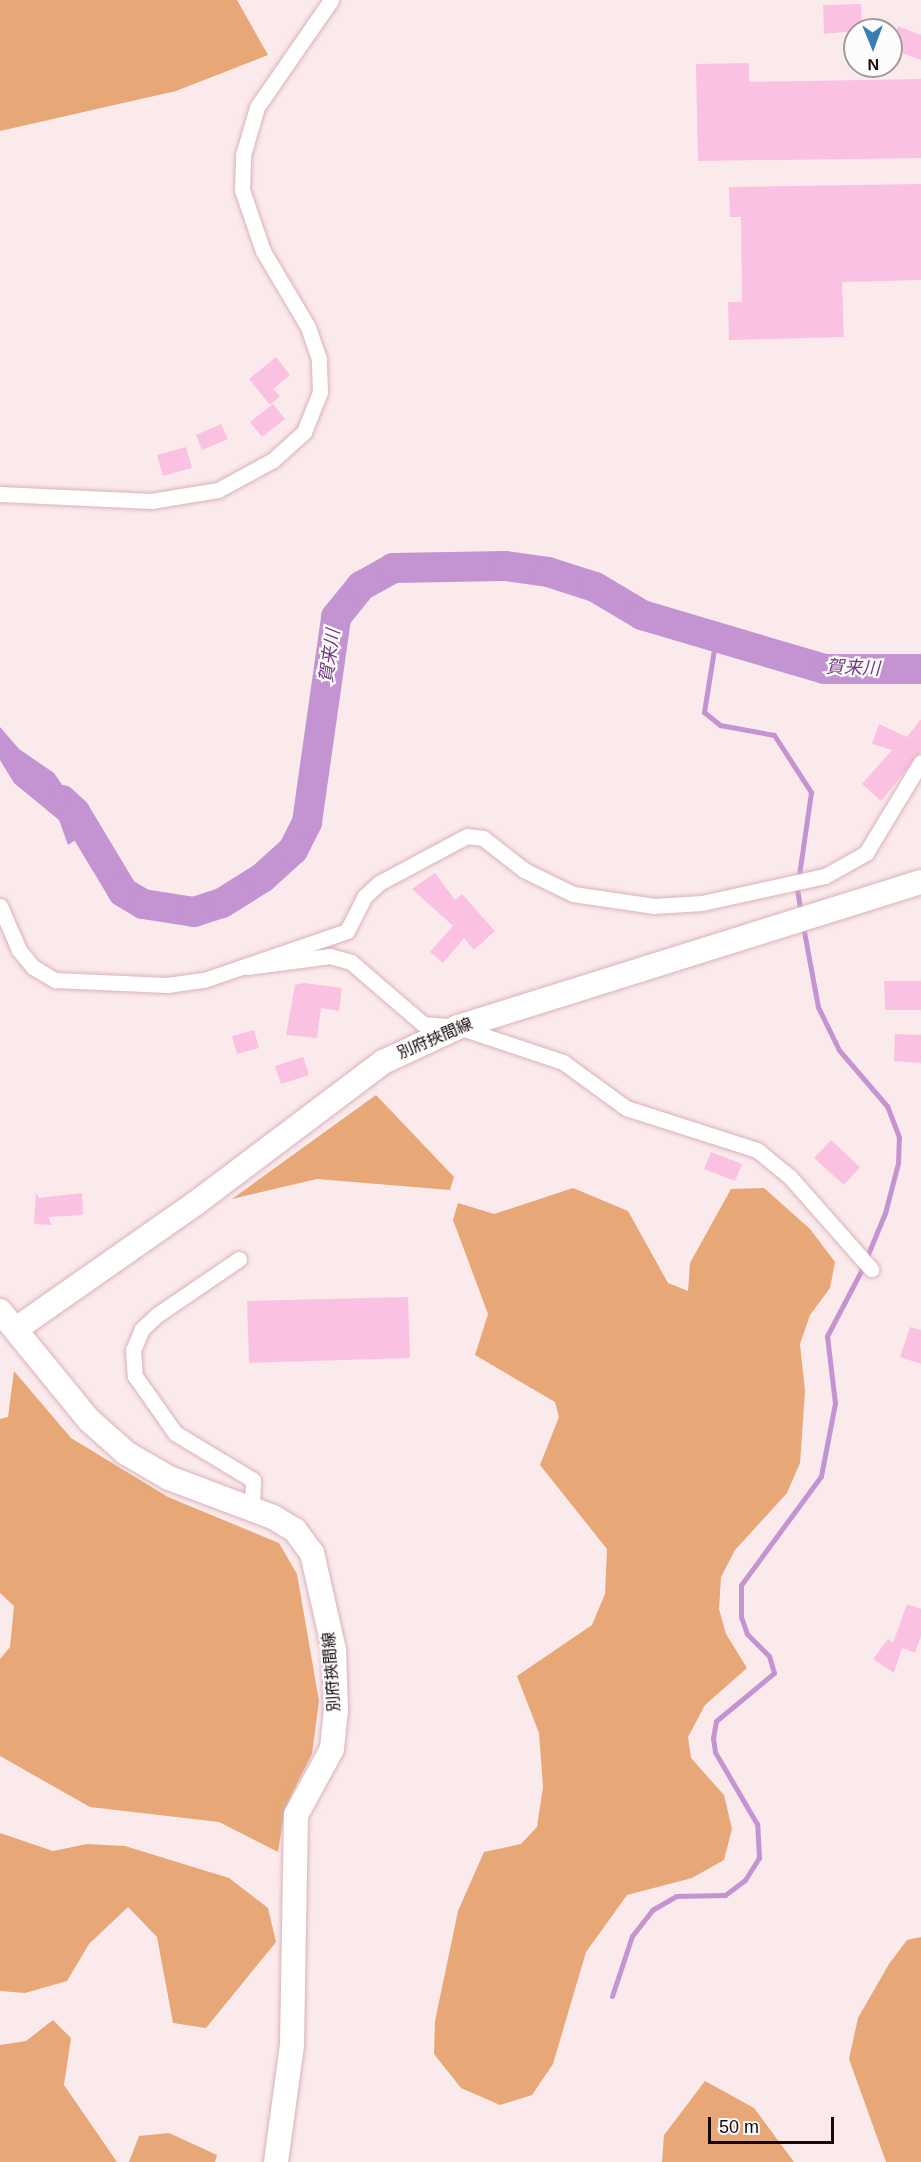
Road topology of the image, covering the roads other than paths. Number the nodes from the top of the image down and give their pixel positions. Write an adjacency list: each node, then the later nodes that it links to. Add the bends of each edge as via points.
1 (331, 0): 2 (street, via 257,107 243,155 242,190 262,251 308,327 319,359 320,392 304,432 273,460 218,490 151,501)
2 (0, 494)
3 (921, 762): 6 (street, via 866,853 825,876 702,903 654,906 551,886 483,838 467,836 379,883 364,897 347,931)
4 (921, 882): 7 (main road, 別府挾間線)
5 (0, 906): 6 (street, via 19,950 33,967 56,980 167,985)
6 (238, 968): 7 (street, via 330,956 351,962 423,1024)
7 (458, 1027): 9 (street, via 563,1062 626,1108 666,1125 757,1150 790,1177); 11 (main road, 別府挾間線, via 383,1062 196,1203)
8 (239, 1259): 12 (street, via 157,1315 142,1329 133,1350 135,1376 175,1433 253,1480)
9 (872, 1269)
10 (0, 1311): 11 (main road, 別府挾間線)
11 (16, 1329): 12 (main road, 別府挾間線, via 89,1420 126,1453 169,1478)
12 (252, 1507): 13 (main road, 別府挾間線, via 295,1530 312,1553 333,1650 336,1710 332,1749 296,1815 292,2045)
13 (276, 2162)

